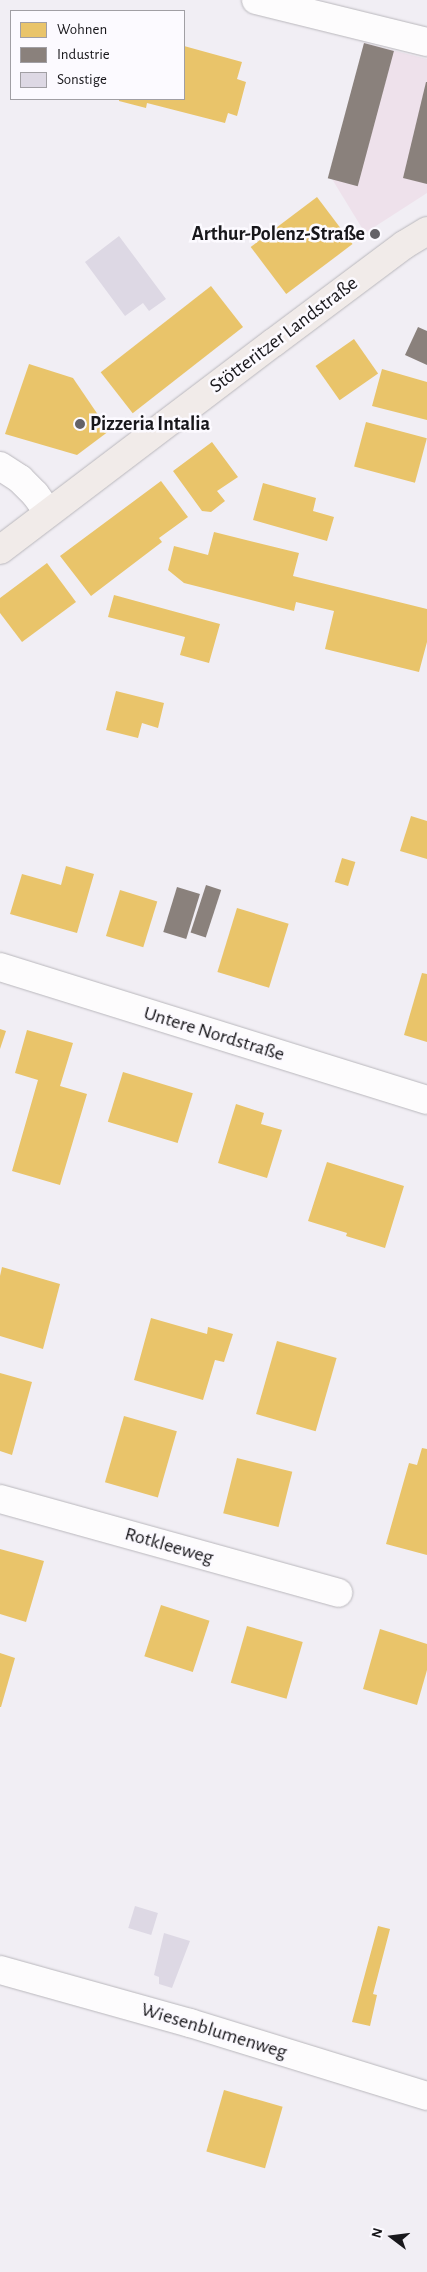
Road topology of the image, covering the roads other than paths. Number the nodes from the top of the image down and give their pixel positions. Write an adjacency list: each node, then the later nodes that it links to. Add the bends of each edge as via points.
1 (256, 0): 2 (street)
2 (427, 42)
3 (427, 231): 5 (main road, Stötteritzer Landstraße)
4 (0, 466): 5 (street, via 20,479)
5 (48, 512): 6 (main road, Stötteritzer Landstraße)
6 (0, 550)
7 (0, 967): 8 (street, Untere Nordstraße)
8 (427, 1100)
9 (0, 1498): 10 (street, Rotkleeweg)
10 (338, 1593)
11 (0, 1970): 12 (street, Wiesenblumenweg, via 190,2023)
12 (427, 2096)

